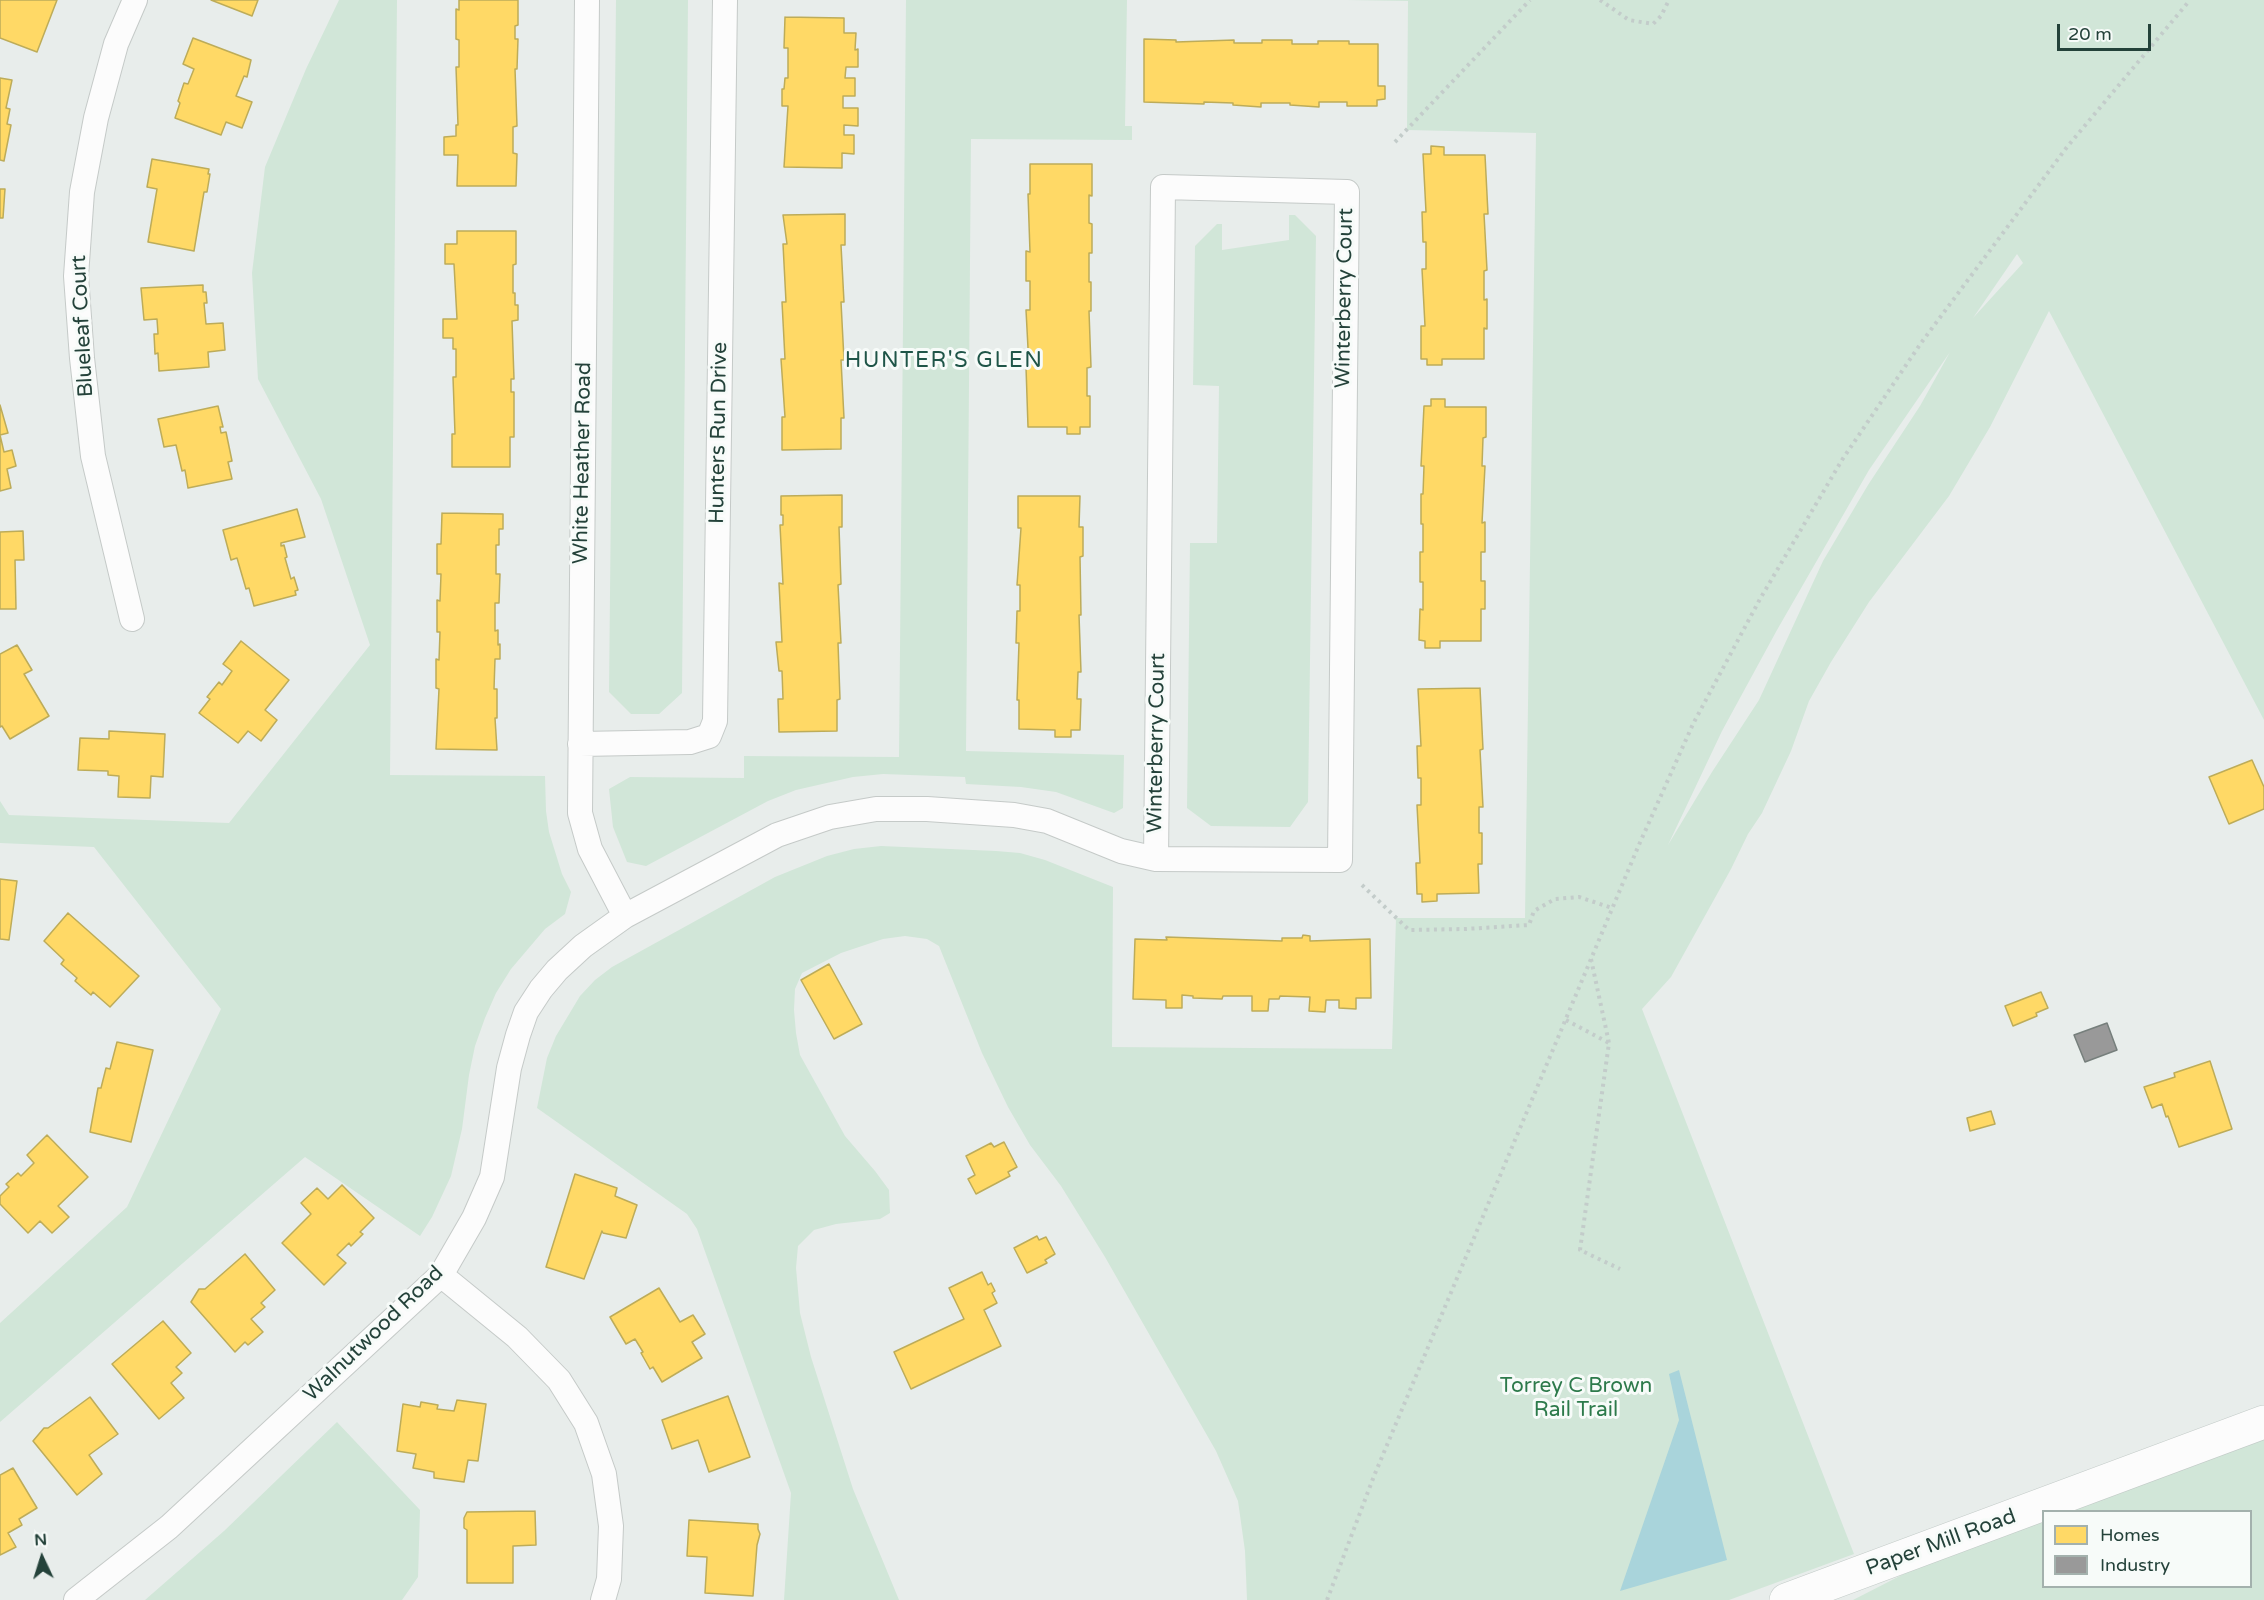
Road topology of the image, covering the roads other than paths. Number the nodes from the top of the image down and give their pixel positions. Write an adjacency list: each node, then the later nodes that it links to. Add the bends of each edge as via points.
1 (135, 0): 4 (street, Blueleaf Court, via 116,44 96,118 82,192 76,276 93,456)
2 (587, 0): 5 (street, White Heather Road)
3 (725, 0): 5 (street, Hunters Run Drive, via 715,721 709,736 690,742)
4 (132, 619)
5 (580, 744): 7 (street, White Heather Road, via 580,813 590,849)
6 (1156, 859): 6 (street, Winterberry Court, via 1163,187 1347,192 1340,860); 7 (street, Winterberry Court, via 1121,851 1047,821 1014,815 876,809 830,817 777,835)
7 (625, 916): 8 (street, Walnutwood Road, via 557,970 526,1012 509,1068 492,1177)
8 (441, 1275): 10 (street, Walnutwood Road, via 169,1527); 11 (street, via 517,1337 559,1380 586,1423 604,1474 611,1526 609,1579)
9 (2264, 1422): 12 (main road, Paper Mill Road)
10 (76, 1600)
11 (603, 1600)
12 (1786, 1600)

